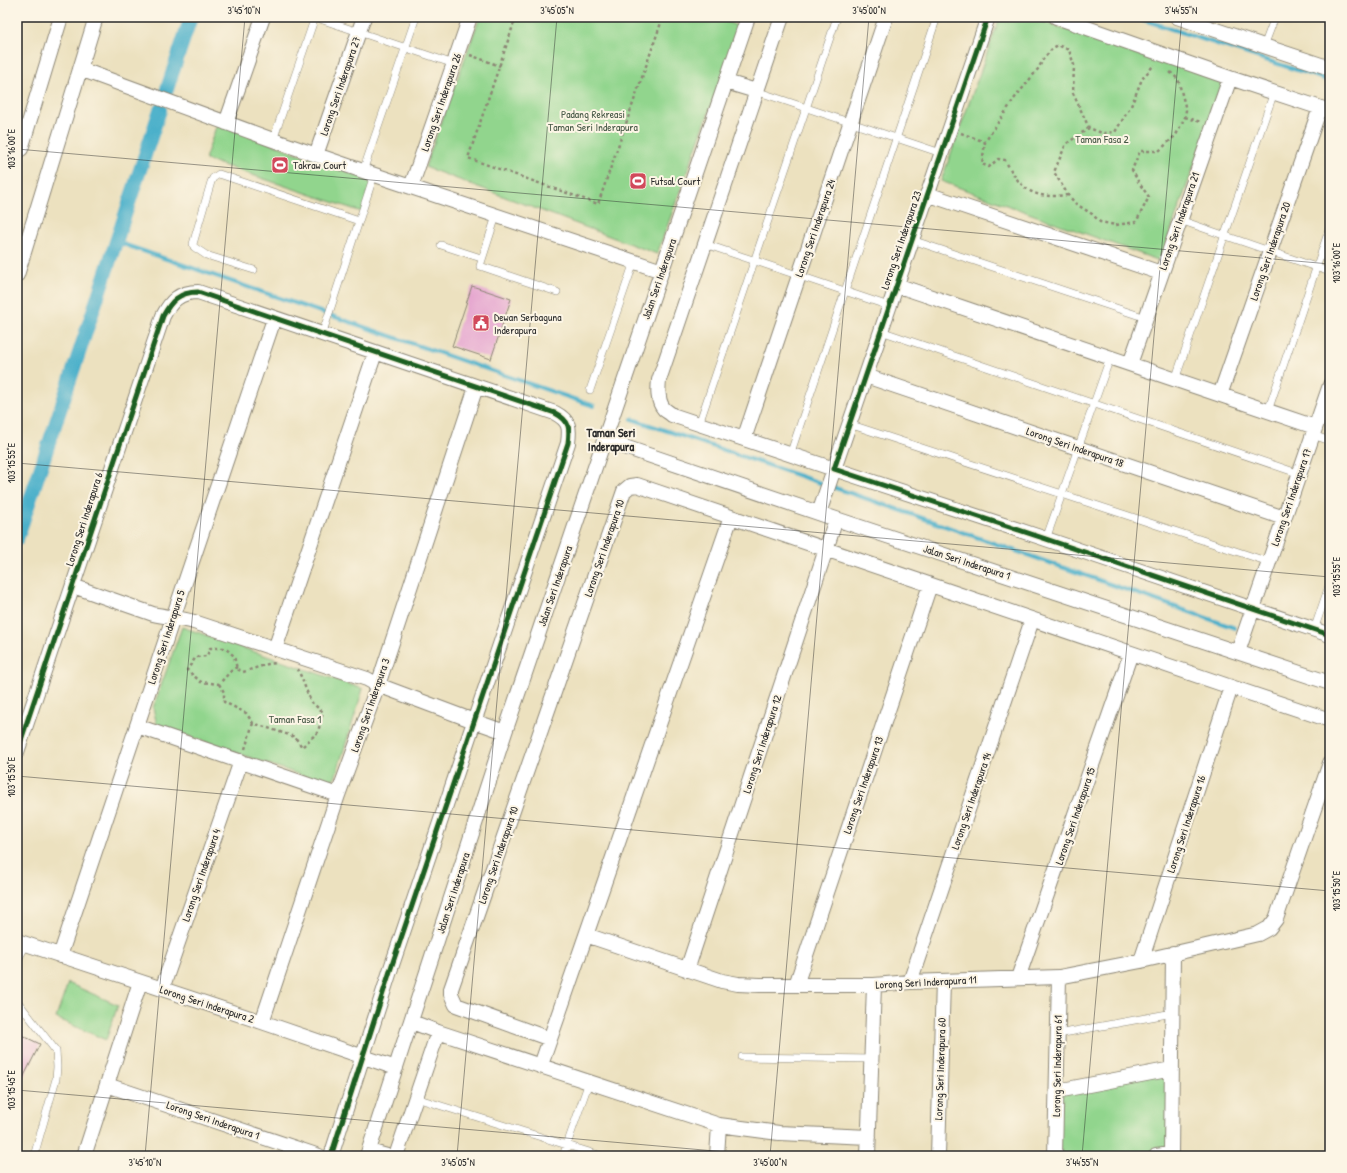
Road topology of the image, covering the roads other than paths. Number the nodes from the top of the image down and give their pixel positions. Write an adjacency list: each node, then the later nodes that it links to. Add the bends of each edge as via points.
1 (61, 17): 33 (street)
2 (96, 17): 22 (street)
3 (263, 17): 29 (street)
4 (315, 17): 17 (lane); 32 (lane)
5 (364, 17): 17 (street, Lorong Seri Inderapura 27)
6 (416, 17): 19 (lane)
7 (470, 17): 20 (street, Lorong Seri Inderapura 26)
8 (748, 17): 24 (street, Jalan Seri Inderapura)
9 (782, 17): 25 (street)
10 (837, 17): 27 (lane)
11 (886, 17): 30 (street, Lorong Seri Inderapura 24)
12 (938, 17): 31 (lane)
13 (988, 17): 34 (street, Lorong Seri Inderapura 23)
14 (1056, 17): 23 (street)
15 (1177, 17): 18 (street)
16 (1275, 17): 18 (lane)
17 (358, 32): 19 (lane); 35 (street, Lorong Seri Inderapura 27)
18 (1264, 46): 21 (street)
19 (405, 48): 20 (lane); 36 (lane)
20 (456, 58): 37 (street, Lorong Seri Inderapura 26)
21 (1330, 68)
22 (80, 69): 29 (street); 56 (street)
23 (1230, 78): 26 (street); 40 (street, Lorong Seri Inderapura 21)
24 (726, 82): 25 (street); 53 (street, Jalan Seri Inderapura)
25 (756, 92): 27 (lane); 45 (street)
26 (1274, 92): 28 (street); 43 (lane)
27 (806, 108): 30 (lane); 49 (lane)
28 (1325, 110): 47 (street, Lorong Seri Inderapura 20)
29 (226, 123): 32 (street)
30 (850, 123): 31 (lane); 57 (street, Lorong Seri Inderapura 24)
31 (896, 138): 34 (lane); 59 (lane)
32 (273, 140): 35 (street)
33 (19, 149)
34 (941, 153): 38 (street, Lorong Seri Inderapura 23)
35 (316, 155): 36 (street)
36 (368, 173): 37 (street); 41 (lane)
37 (411, 187): 39 (street)
38 (927, 194): 44 (street, Lorong Seri Inderapura 23); 55 (street)
39 (496, 216): 48 (lane); 50 (street)
40 (1180, 220): 43 (lane); 55 (street, Lorong Seri Inderapura 21)
41 (359, 221): 52 (lane, via 219,174 211,182 194,247 206,255); 65 (lane)
42 (1330, 227): 51 (lane)
43 (1225, 236): 47 (lane); 70 (lane)
44 (912, 240): 58 (street, Lorong Seri Inderapura 23); 62 (lane)
45 (705, 244): 49 (lane); 77 (street, via 659,380 658,391 664,409 672,415)
46 (441, 245): 48 (lane)
47 (1270, 251): 51 (lane); 74 (street, Lorong Seri Inderapura 20)
48 (482, 258): 60 (lane, via 482,267)
49 (754, 260): 57 (lane); 77 (lane)
50 (634, 262): 53 (street); 73 (lane)
51 (1316, 267): 54 (lane); 76 (lane)
52 (254, 270)
53 (662, 271): 81 (street, Jalan Seri Inderapura)
54 (1330, 272)
55 (1161, 273): 62 (street, Lorong Seri Inderapura 21)
56 (17, 275)
57 (798, 276): 59 (lane); 80 (street, Lorong Seri Inderapura 24)
58 (896, 285): 61 (street, Lorong Seri Inderapura 23); 67 (street)
59 (844, 291): 61 (lane); 84 (lane)
60 (557, 292)
61 (889, 306): 64 (street, Lorong Seri Inderapura 23)
62 (1146, 318): 68 (street, Lorong Seri Inderapura 21)
63 (274, 319): 65 (street); 97 (street, Lorong Seri Inderapura 6, via 198,292 188,292 169,305 163,316); 99 (street, Lorong Seri Inderapura 5)
64 (881, 330): 69 (street, Lorong Seri Inderapura 23); 75 (lane)
65 (324, 331): 66 (street)
66 (375, 353): 72 (street); 103 (street)
67 (1110, 358): 68 (street); 75 (lane)
68 (1130, 364): 70 (street)
69 (866, 376): 78 (street, Lorong Seri Inderapura 23); 83 (street, Lorong Seri Inderapura 18)
70 (1175, 380): 74 (street)
71 (1330, 385): 79 (street, Lorong Seri Inderapura 17)
72 (476, 386): 107 (street, Lorong Seri Inderapura 3); 110 (street, via 563,417 568,424 569,433 568,443)
73 (590, 390)
74 (1220, 395): 76 (street)
75 (1094, 403): 83 (lane); 86 (lane)
76 (1268, 411): 79 (street)
77 (699, 424): 80 (street)
78 (849, 424): 85 (street, Lorong Seri Inderapura 23); 87 (lane)
79 (1314, 431): 82 (lane); 86 (street, Lorong Seri Inderapura 17)
80 (744, 439): 84 (street)
81 (604, 440): 88 (street, Jalan Seri Inderapura 1); 112 (street, Jalan Seri Inderapura)
82 (1330, 440)
83 (1078, 448): 87 (lane); 90 (street, Lorong Seri Inderapura 18)
84 (790, 455): 85 (street)
85 (832, 474): 88 (street, Lorong Seri Inderapura 23); 92 (street)
86 (1300, 474): 90 (street, Lorong Seri Inderapura 17)
87 (1062, 493): 92 (lane); 94 (lane)
88 (822, 506): 91 (street, Jalan Seri Inderapura 1)
89 (731, 517): 93 (street); 117 (street); 138 (street, Lorong Seri Inderapura 10, via 637,485 630,486 624,491 451,989 456,1005)
90 (1284, 518): 94 (street, Lorong Seri Inderapura 17)
91 (836, 519): 93 (street, Lorong Seri Inderapura 12); 104 (street, Jalan Seri Inderapura 1)
92 (1046, 539): 98 (street)
93 (826, 550): 96 (street); 123 (street, Lorong Seri Inderapura 12)
94 (1269, 562): 98 (street, Lorong Seri Inderapura 17)
95 (1330, 583): 101 (lane)
96 (930, 585): 100 (street); 129 (street, Lorong Seri Inderapura 13)
97 (72, 586): 99 (street); 113 (street, Lorong Seri Inderapura 6)
98 (1253, 609): 101 (street); 104 (street, Lorong Seri Inderapura 17)
99 (172, 618): 103 (street, via 182,618); 111 (street, Lorong Seri Inderapura 5)
100 (1032, 620): 105 (street); 128 (street, Lorong Seri Inderapura 14)
101 (1314, 630): 102 (street)
102 (1330, 635)
103 (275, 649): 107 (street)
104 (1238, 652): 106 (street, Jalan Seri Inderapura 1)
105 (1131, 653): 108 (street); 125 (street, Lorong Seri Inderapura 15)
106 (1330, 683)
107 (378, 685): 110 (street); 116 (street, Lorong Seri Inderapura 3)
108 (1231, 688): 109 (street); 122 (street, Lorong Seri Inderapura 16)
109 (1330, 720)
110 (474, 721): 112 (street); 139 (street, via 390,968)
111 (137, 726): 114 (street); 120 (street, Lorong Seri Inderapura 5)
112 (505, 732): 135 (street, Jalan Seri Inderapura)
113 (17, 752)
114 (241, 762): 116 (street); 131 (street, Lorong Seri Inderapura 4)
115 (1330, 763): 119 (street, Lorong Seri Inderapura 11, via 1276,919 1269,928 1258,934)
116 (338, 795): 134 (street, Lorong Seri Inderapura 3)
117 (586, 935): 123 (street, Lorong Seri Inderapura 11); 138 (street)
118 (21, 943): 120 (street, Lorong Seri Inderapura 2); 121 (lane)
119 (1172, 953): 122 (street, Lorong Seri Inderapura 11); 133 (street)
120 (60, 956): 127 (street, Lorong Seri Inderapura 2)
121 (17, 961)
122 (1141, 961): 124 (street, Lorong Seri Inderapura 11)
123 (687, 970): 129 (street, Lorong Seri Inderapura 11, via 738,984)
124 (1059, 977): 125 (street, Lorong Seri Inderapura 11); 137 (street, Lorong Seri Inderapura 61)
125 (1018, 978): 126 (street, Lorong Seri Inderapura 11)
126 (943, 981): 128 (street, Lorong Seri Inderapura 11); 164 (street, Lorong Seri Inderapura 60)
127 (140, 982): 131 (street, Lorong Seri Inderapura 2); 146 (street)
128 (910, 982): 130 (street, Lorong Seri Inderapura 11)
129 (796, 985): 130 (street, Lorong Seri Inderapura 11)
130 (874, 985): 141 (street)
131 (162, 989): 134 (street, Lorong Seri Inderapura 2)
132 (17, 1001): 154 (lane, via 56,1051 57,1058 56,1079)
133 (1173, 1013): 137 (lane); 144 (street)
134 (262, 1022): 139 (street, Lorong Seri Inderapura 2)
135 (412, 1022): 136 (street); 143 (street, Jalan Seri Inderapura)
136 (438, 1032): 142 (street); 148 (street)
137 (1058, 1034): 147 (street, Lorong Seri Inderapura 61)
138 (550, 1039): 142 (street)
139 (363, 1057): 143 (street, Lorong Seri Inderapura 2); 157 (street)
140 (742, 1057): 141 (lane)
141 (872, 1059): 150 (street)
142 (540, 1065): 145 (street)
143 (396, 1068): 152 (street, Jalan Seri Inderapura)
144 (1172, 1069): 147 (street); 153 (street)
145 (589, 1082): 149 (street); 151 (lane)
146 (107, 1085): 155 (street); 156 (street, Lorong Seri Inderapura 1)
147 (1057, 1091): 165 (street, Lorong Seri Inderapura 61)
148 (416, 1098): 151 (lane); 159 (street)
149 (718, 1125): 150 (street, via 779,1133); 162 (street)
150 (869, 1137): 163 (street)
151 (567, 1145): 160 (lane); 161 (lane)
152 (368, 1153): 158 (street)
153 (1171, 1155): 166 (street)
154 (34, 1156)
155 (84, 1156)
156 (319, 1156)
157 (331, 1156)
158 (387, 1156)
159 (396, 1156)
160 (563, 1156)
161 (602, 1156)
162 (717, 1156)
163 (868, 1156)
164 (938, 1156)
165 (1055, 1156)
166 (1156, 1156)

